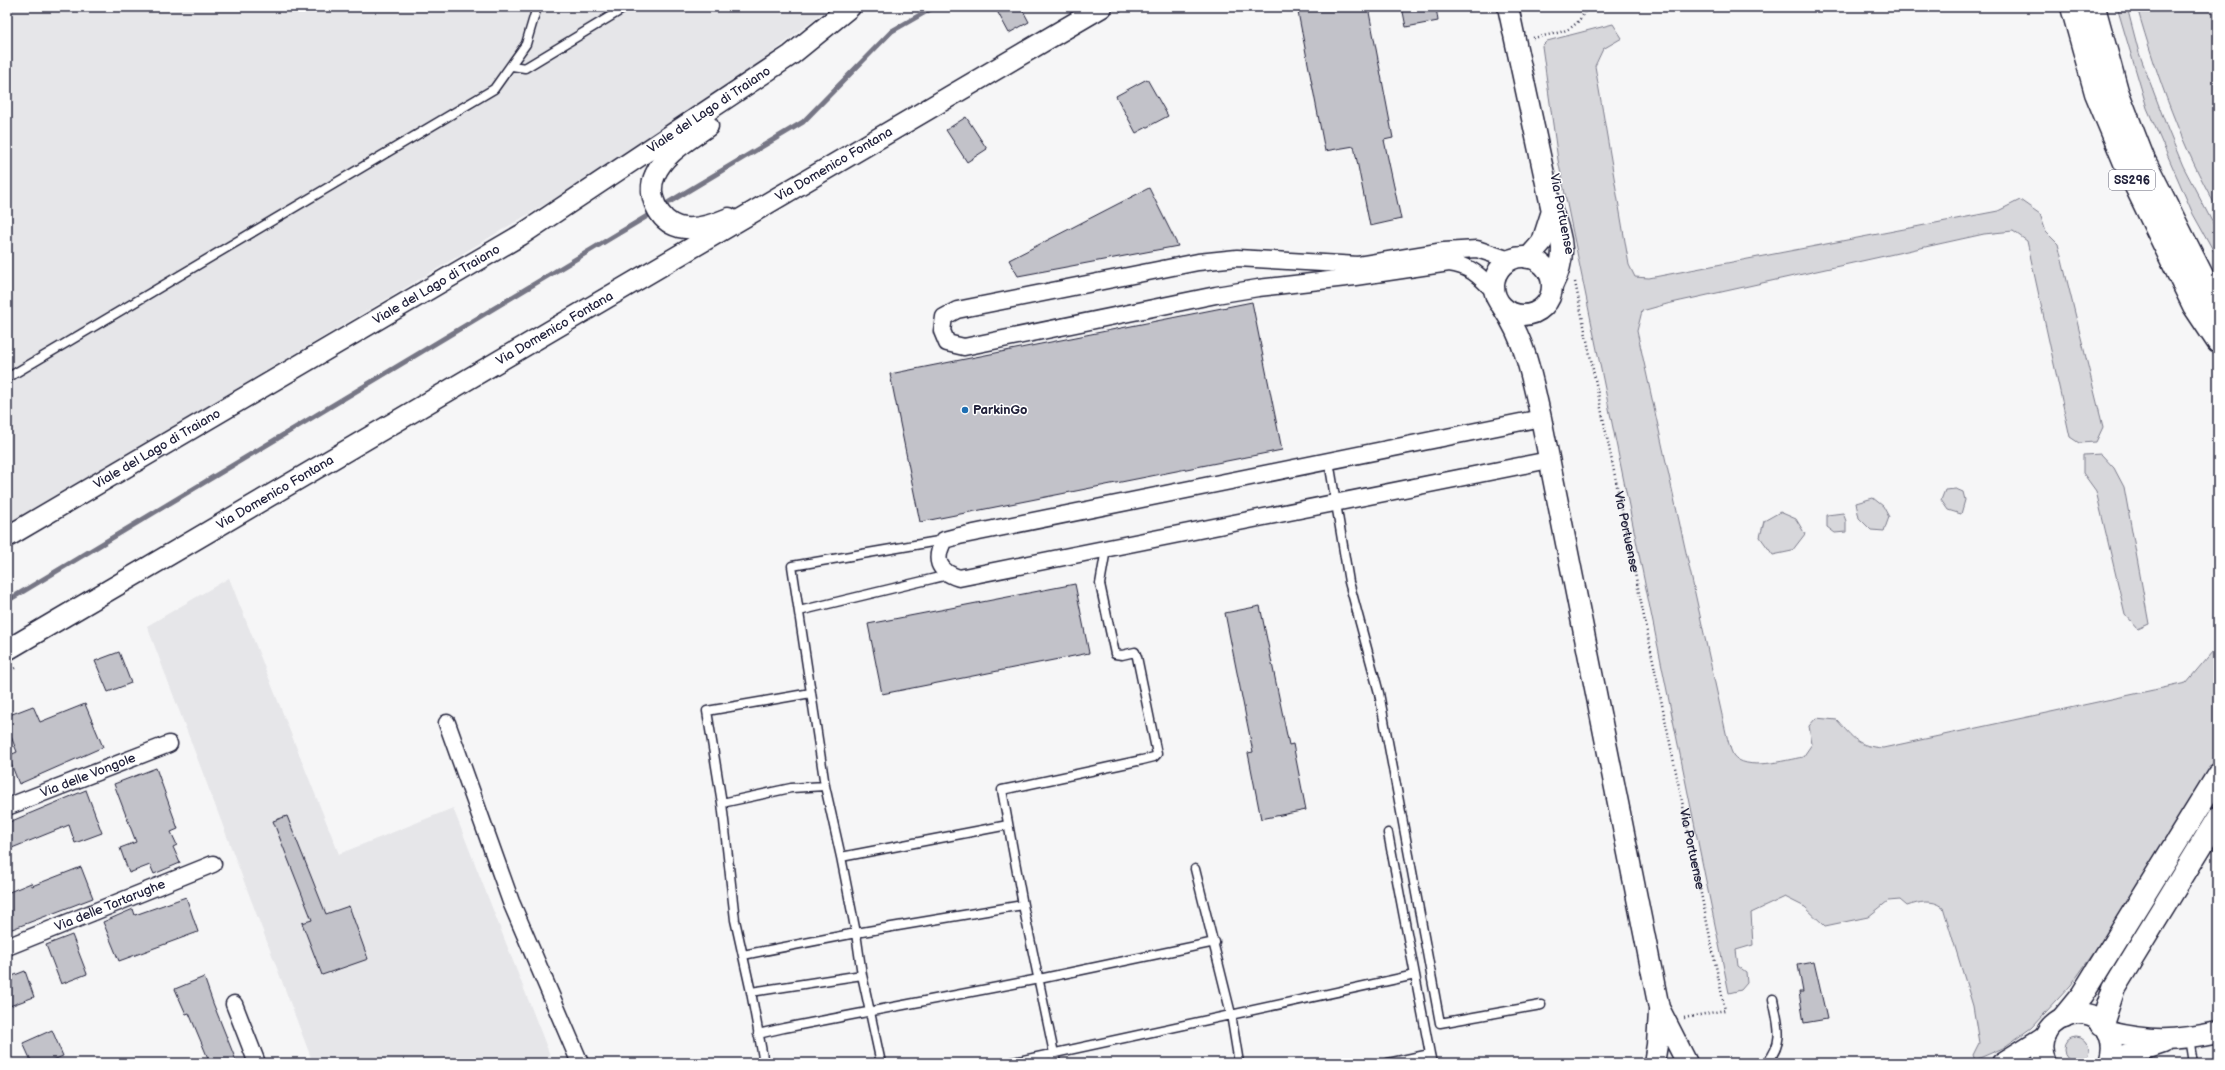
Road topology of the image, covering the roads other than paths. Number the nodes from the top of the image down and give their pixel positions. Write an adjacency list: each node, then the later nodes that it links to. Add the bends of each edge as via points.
1 (537, 7): 9 (lane, via 526,44)
2 (626, 7): 9 (lane, via 524,68)
3 (1102, 7): 10 (street, Via Domenico Fontana)
4 (1508, 7): 11 (street, Via Portuense)
5 (2072, 7): 18 (main road, SS296, via 2096,93 2128,170 2194,306)
6 (2094, 7): 15 (main road, SS296, via 2117,91 2143,158)
7 (844, 10): 8 (street, Viale del Lago di Traiano)
8 (791, 54): 10 (street, via 736,104 666,157 654,176 651,195 662,216 679,227 697,227 716,224); 25 (street, Viale del Lago di Traiano, via 521,235)
9 (512, 66): 20 (lane, via 494,89)
10 (796, 187): 30 (street, Via Domenico Fontana)
11 (1552, 210): 12 (street, Via Portuense, via 1542,242); 13 (street, Via Portuense, via 1561,235 1562,256 1560,270)
12 (1519, 259): 13 (street, via 1542,264 1548,270); 14 (street, via 1497,272); 14 (street, via 1477,249 1444,251 1358,265 1238,258 1198,262 957,310 944,317 942,331 947,343 964,347 1216,295 1449,263 1463,264 1480,275)
13 (1553, 284): 17 (street, via 1548,303)
14 (1494, 291): 16 (street)
15 (2218, 307)
16 (1503, 308): 17 (street, via 1517,315); 19 (street, via 1516,326)
17 (1532, 315): 19 (street)
18 (2218, 342)
19 (1527, 357): 21 (street)
20 (7, 378)
21 (1541, 418): 22 (street); 23 (street)
22 (1549, 460): 24 (street); 56 (street)
23 (1329, 461): 24 (lane); 26 (street)
24 (1336, 503): 27 (street); 55 (lane, via 1349,582 1379,693 1440,1024)
25 (7, 537)
26 (944, 540): 28 (street, via 938,552 939,564); 29 (lane, via 792,566)
27 (1106, 549): 28 (street, via 959,578); 39 (lane, via 1100,584 1115,654 1135,652 1157,754 1148,759 1002,790)
28 (948, 575): 29 (lane)
29 (799, 611): 31 (lane)
30 (7, 650)
31 (811, 693): 35 (lane); 36 (lane, via 706,711)
32 (447, 723): 68 (street, via 511,902)
33 (169, 744): 37 (street, Via delle Vongole)
34 (2218, 775): 59 (main road, via 2082,995)
35 (825, 786): 36 (lane, via 791,788); 41 (lane)
36 (722, 803): 48 (lane, via 735,920)
37 (7, 807)
38 (2218, 818): 60 (main road, via 2114,988)
39 (1008, 825): 41 (lane); 44 (lane)
40 (1388, 833): 50 (lane)
41 (841, 857): 45 (lane)
42 (213, 864): 47 (street, Via delle Tartarughe)
43 (1195, 869): 46 (lane)
44 (1023, 905): 45 (lane); 51 (lane)
45 (856, 933): 48 (lane); 49 (lane)
46 (1215, 942): 51 (lane); 58 (lane)
47 (7, 947)
48 (743, 955): 52 (lane)
49 (862, 975): 52 (lane); 57 (lane)
50 (1415, 975): 58 (lane); 66 (lane)
51 (1040, 979): 57 (lane); 65 (lane)
52 (751, 992): 62 (lane)
53 (1773, 999): 78 (lane, via 1780,1034 1776,1051)
54 (234, 1004): 67 (street)
55 (1541, 1005)
56 (1659, 1008): 76 (street); 77 (street)
57 (870, 1012): 62 (lane); 70 (lane)
58 (1231, 1014): 65 (lane); 73 (lane)
59 (2064, 1016): 60 (street, via 2089,1016); 63 (street, via 2054,1023)
60 (2105, 1028): 64 (street, via 2149,1040); 81 (street, via 2112,1049)
61 (2218, 1032): 64 (street)
62 (758, 1034): 69 (lane)
63 (2045, 1036): 79 (street); 80 (street, via 2043,1053)
64 (2180, 1039): 82 (street, via 2125,1056); 83 (lane)
65 (1055, 1054): 71 (lane); 72 (lane)
66 (1430, 1054): 74 (lane); 75 (lane)
67 (257, 1063)
68 (580, 1063)
69 (764, 1063)
70 (881, 1063)
71 (1009, 1063)
72 (1056, 1063)
73 (1239, 1063)
74 (1388, 1063)
75 (1432, 1063)
76 (1654, 1063)
77 (1687, 1063)
78 (1767, 1063)
79 (2002, 1063)
80 (2046, 1063)
81 (2109, 1063)
82 (2112, 1063)
83 (2193, 1063)

